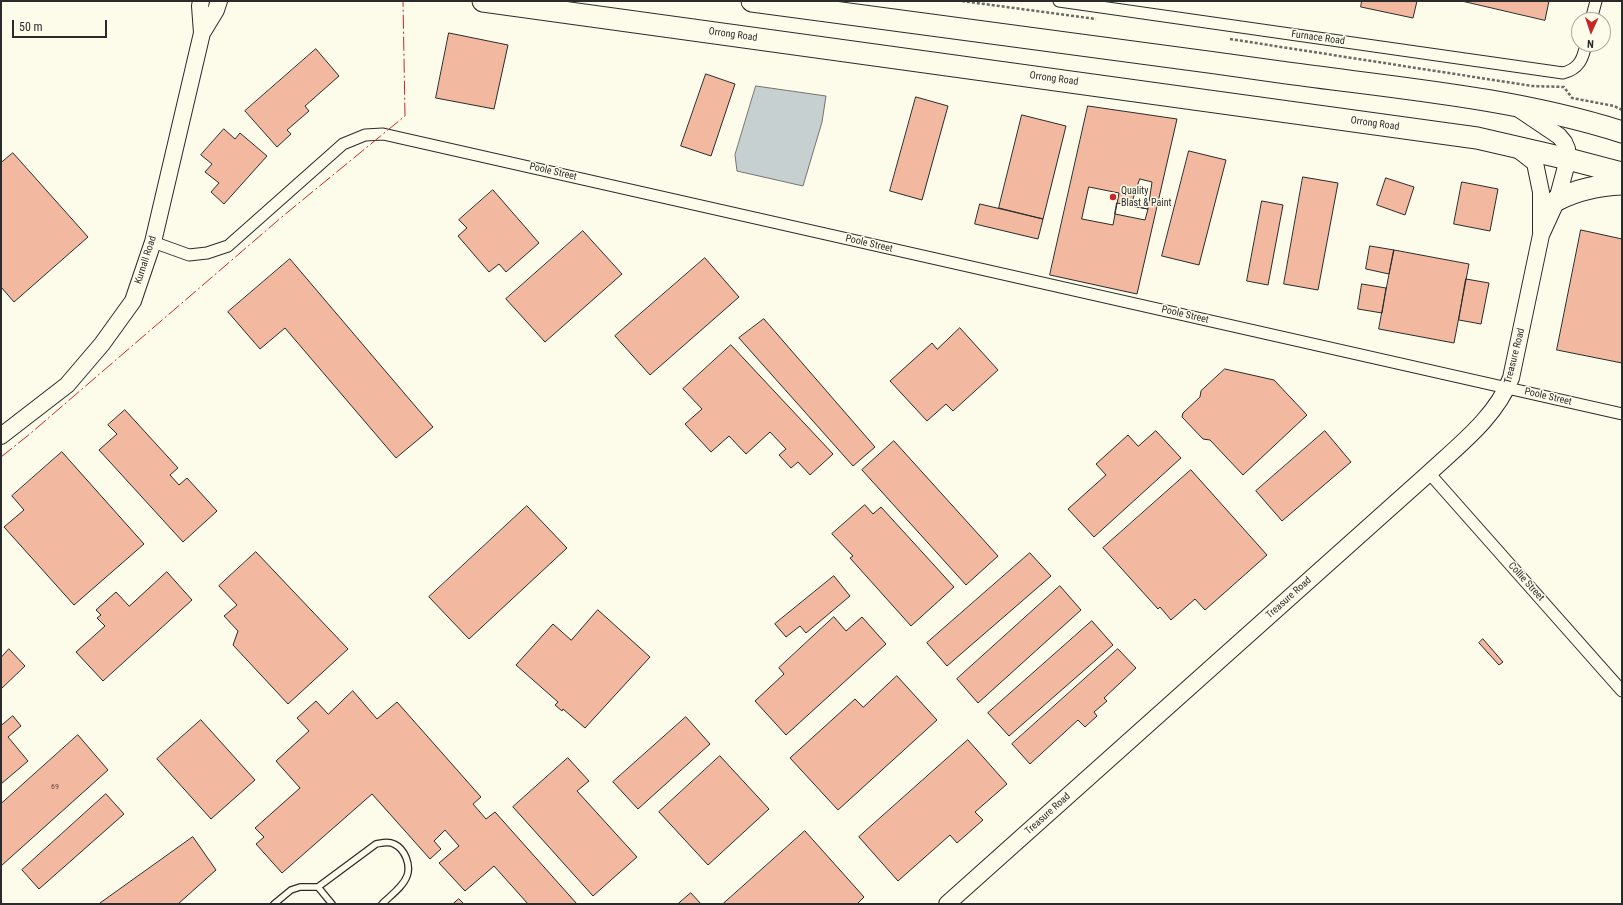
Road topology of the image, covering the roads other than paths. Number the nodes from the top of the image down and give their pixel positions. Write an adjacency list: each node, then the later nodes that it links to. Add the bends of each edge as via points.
1 (201, 1): 8 (street, Kurnall Road)
2 (219, 1): 8 (street, Kurnall Road)
3 (483, 1): 12 (highway, Orrong Road, via 1477,138)
4 (752, 1): 10 (highway, via 1490,100)
5 (1059, 1): 9 (street, Furnace Road, via 1563,73 1577,67)
6 (1596, 1): 7 (street)
7 (1593, 12)
8 (202, 34): 18 (street, Kurnall Road)
9 (1584, 52)
10 (1514, 106): 11 (highway, via 1602,125); 13 (street, via 1559,136 1567,149)
11 (1622, 132)
12 (1511, 146): 13 (highway, Orrong Road); 17 (street, Treasure Road, via 1535,163 1541,192)
13 (1568, 159): 14 (highway, Orrong Road); 16 (street, Treasure Road)
14 (1622, 173)
15 (1622, 184): 16 (highway, via 1596,186)
16 (1557, 200): 17 (street, Treasure Road)
17 (1541, 235): 19 (street, Treasure Road)
18 (154, 242): 19 (street, Poole Street, via 188,255 207,253 228,246 343,144 365,135 383,134); 21 (street, Kurnall Road, via 133,301 102,344 67,385)
19 (1507, 388): 20 (street, Poole Street); 22 (street, Treasure Road, via 1480,425)
20 (1622, 414)
21 (1, 436)
22 (1429, 473): 23 (street, Collie Street); 28 (street, Treasure Road)
23 (1622, 691)
24 (318, 886): 25 (lane, via 291,890); 26 (lane); 27 (lane, via 376,844 395,844 407,860 408,872 402,884)
25 (274, 904)
26 (332, 904)
27 (382, 904)
28 (947, 904)

